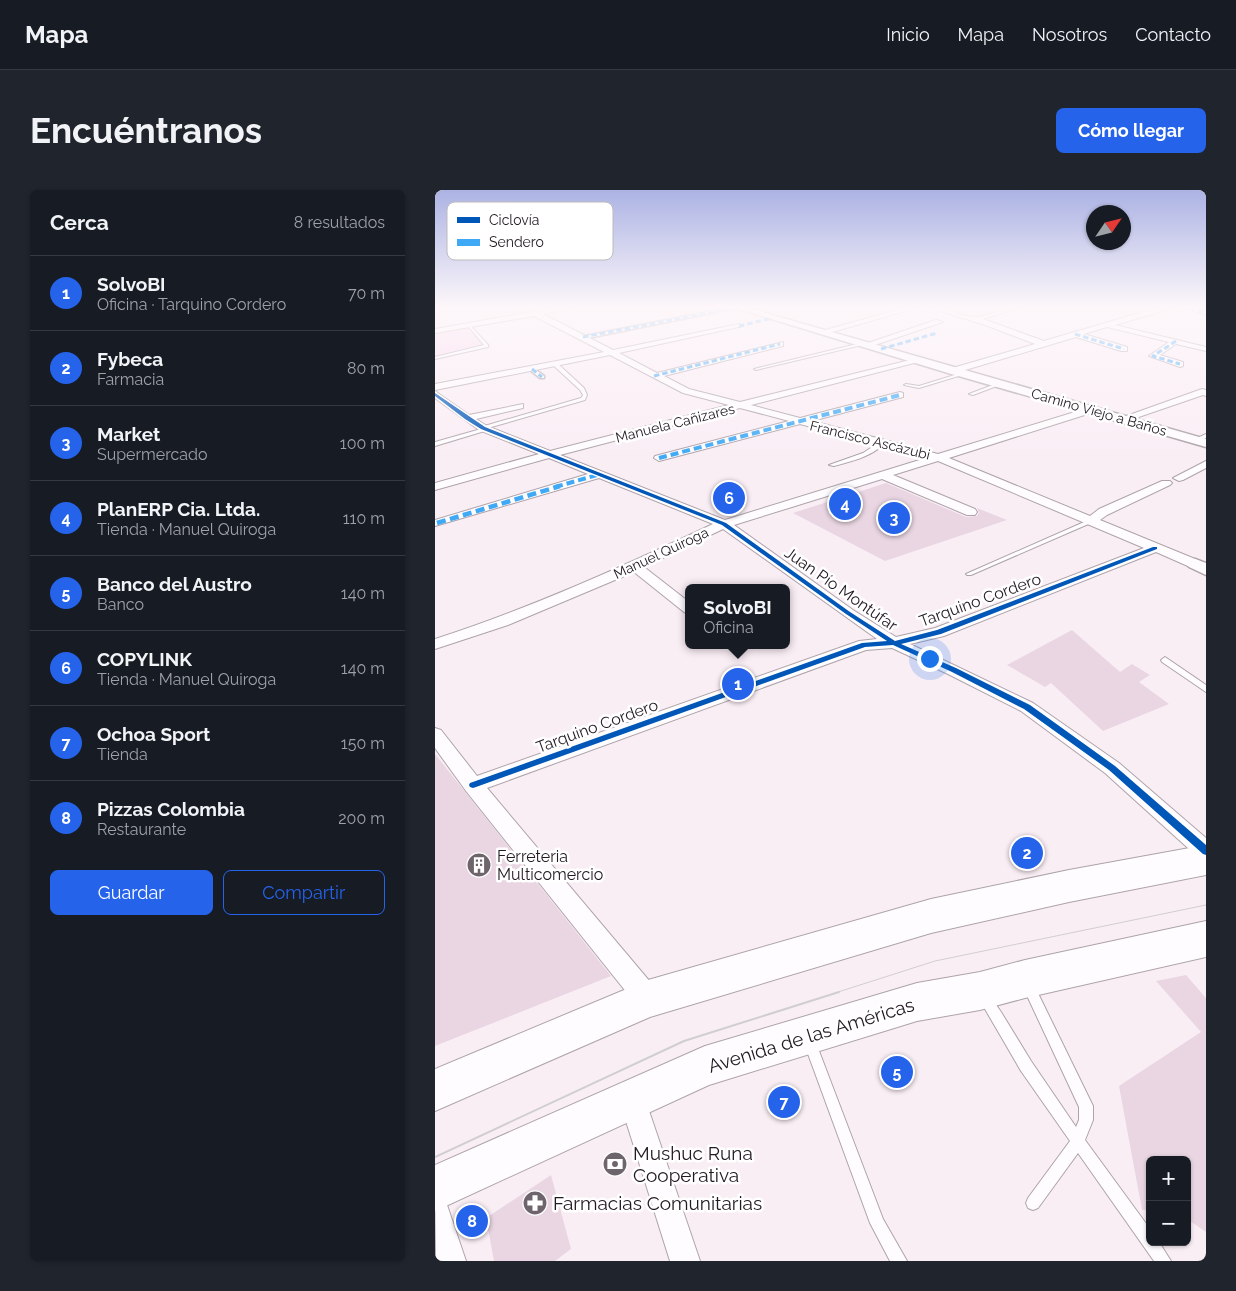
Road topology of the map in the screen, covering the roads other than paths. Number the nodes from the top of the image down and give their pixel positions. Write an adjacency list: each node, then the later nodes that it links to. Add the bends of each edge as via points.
1 (592, 356): 9 (street)
2 (617, 356): 15 (street, Francisco Ascázubi)
3 (733, 356): 15 (street)
4 (812, 356): 12 (lane)
5 (903, 356): 8 (street, Camino Viejo a Baños)
6 (1001, 356): 13 (street)
7 (1153, 356): 10 (street)
8 (915, 360): 13 (street, Camino Viejo a Baños); 24 (street, Manuela Cañizares)
9 (555, 364): 11 (street); 30 (lane, via 582,389 583,400)
10 (1180, 364)
11 (532, 369): 16 (street); 19 (street)
12 (756, 369)
13 (951, 370): 14 (street, Camino Viejo a Baños)
14 (963, 374): 17 (street, Camino Viejo a Baños); 18 (lane, via 919,387)
15 (654, 376): 24 (street, Francisco Ascázubi, via 686,391)
16 (542, 377)
17 (1000, 384): 22 (lane); 26 (street, Camino Viejo a Baños)
18 (906, 385)
19 (435, 387)
20 (1206, 393): 28 (street)
21 (435, 394): 27 (street, Juan Pío Montúfar)
22 (971, 394)
23 (900, 395): 29 (street)
24 (743, 405): 29 (street, Francisco Ascázubi); 34 (street, Manuela Cañizares)
25 (520, 406): 27 (street)
26 (1091, 410): 28 (street, Camino Viejo a Baños); 36 (street, Manuel Quiroga)
27 (467, 418): 30 (street, Juan Pío Montúfar)
28 (1123, 419): 31 (street, Camino Viejo a Baños)
29 (801, 422): 32 (street, Francisco Ascázubi); 35 (street)
30 (485, 428): 33 (lane); 34 (street, Juan Pío Montúfar)
31 (1203, 439)
32 (882, 443): 36 (street, Francisco Ascázubi); 38 (lane, via 864,456)
33 (435, 444)
34 (547, 455): 39 (street, Juan Pío Montúfar); 43 (street, Manuela Cañizares)
35 (659, 458)
36 (940, 458): 40 (street, Manuel Quiroga); 45 (street, Francisco Ascázubi)
37 (1206, 464): 41 (street)
38 (832, 465)
39 (597, 474): 46 (street); 47 (street, Juan Pío Montúfar)
40 (883, 475): 44 (street); 47 (street, Manuel Quiroga)
41 (1179, 478)
42 (1167, 483): 45 (street, via 1103,512)
43 (435, 487)
44 (971, 512)
45 (1091, 521): 48 (street, Francisco Ascázubi); 51 (lane)
46 (437, 523)
47 (724, 524): 50 (street, Manuel Quiroga); 53 (street, Juan Pío Montúfar)
48 (1155, 548): 49 (street, Francisco Ascázubi); 53 (street, Tarquino Cordero, via 939,632)
49 (1202, 564)
50 (635, 566): 52 (street); 54 (street, Manuel Quiroga, via 503,622)
51 (969, 574)
52 (685, 606)
53 (894, 643): 58 (street, Tarquino Cordero, via 864,645); 59 (street, Juan Pío Montúfar, via 1027,707 1111,768)
54 (435, 644)
55 (1165, 660): 56 (lane)
56 (1206, 690)
57 (435, 735): 58 (street)
58 (473, 785): 64 (street)
59 (1206, 851)
60 (1206, 860): 64 (main road, via 931,916)
61 (1206, 939): 62 (main road, Avenida de las Américas)
62 (1025, 978): 63 (main road, Avenida de las Américas); 68 (lane, via 1086,1106 1086,1120)
63 (980, 991): 65 (main road, Avenida de las Américas, via 917,1002); 68 (lane)
64 (648, 999): 66 (main road)
65 (808, 1035): 67 (main road, Avenida de las Américas, via 705,1066); 76 (lane, via 877,1223)
66 (435, 1090)
67 (632, 1099): 69 (main road, Avenida de las Américas); 75 (street)
68 (1078, 1142): 70 (lane); 72 (lane)
69 (435, 1188)
70 (1033, 1203)
71 (435, 1209): 74 (street)
72 (1146, 1236)
73 (1153, 1246): 77 (lane)
74 (451, 1261)
75 (685, 1261)
76 (899, 1261)
77 (1163, 1261)

